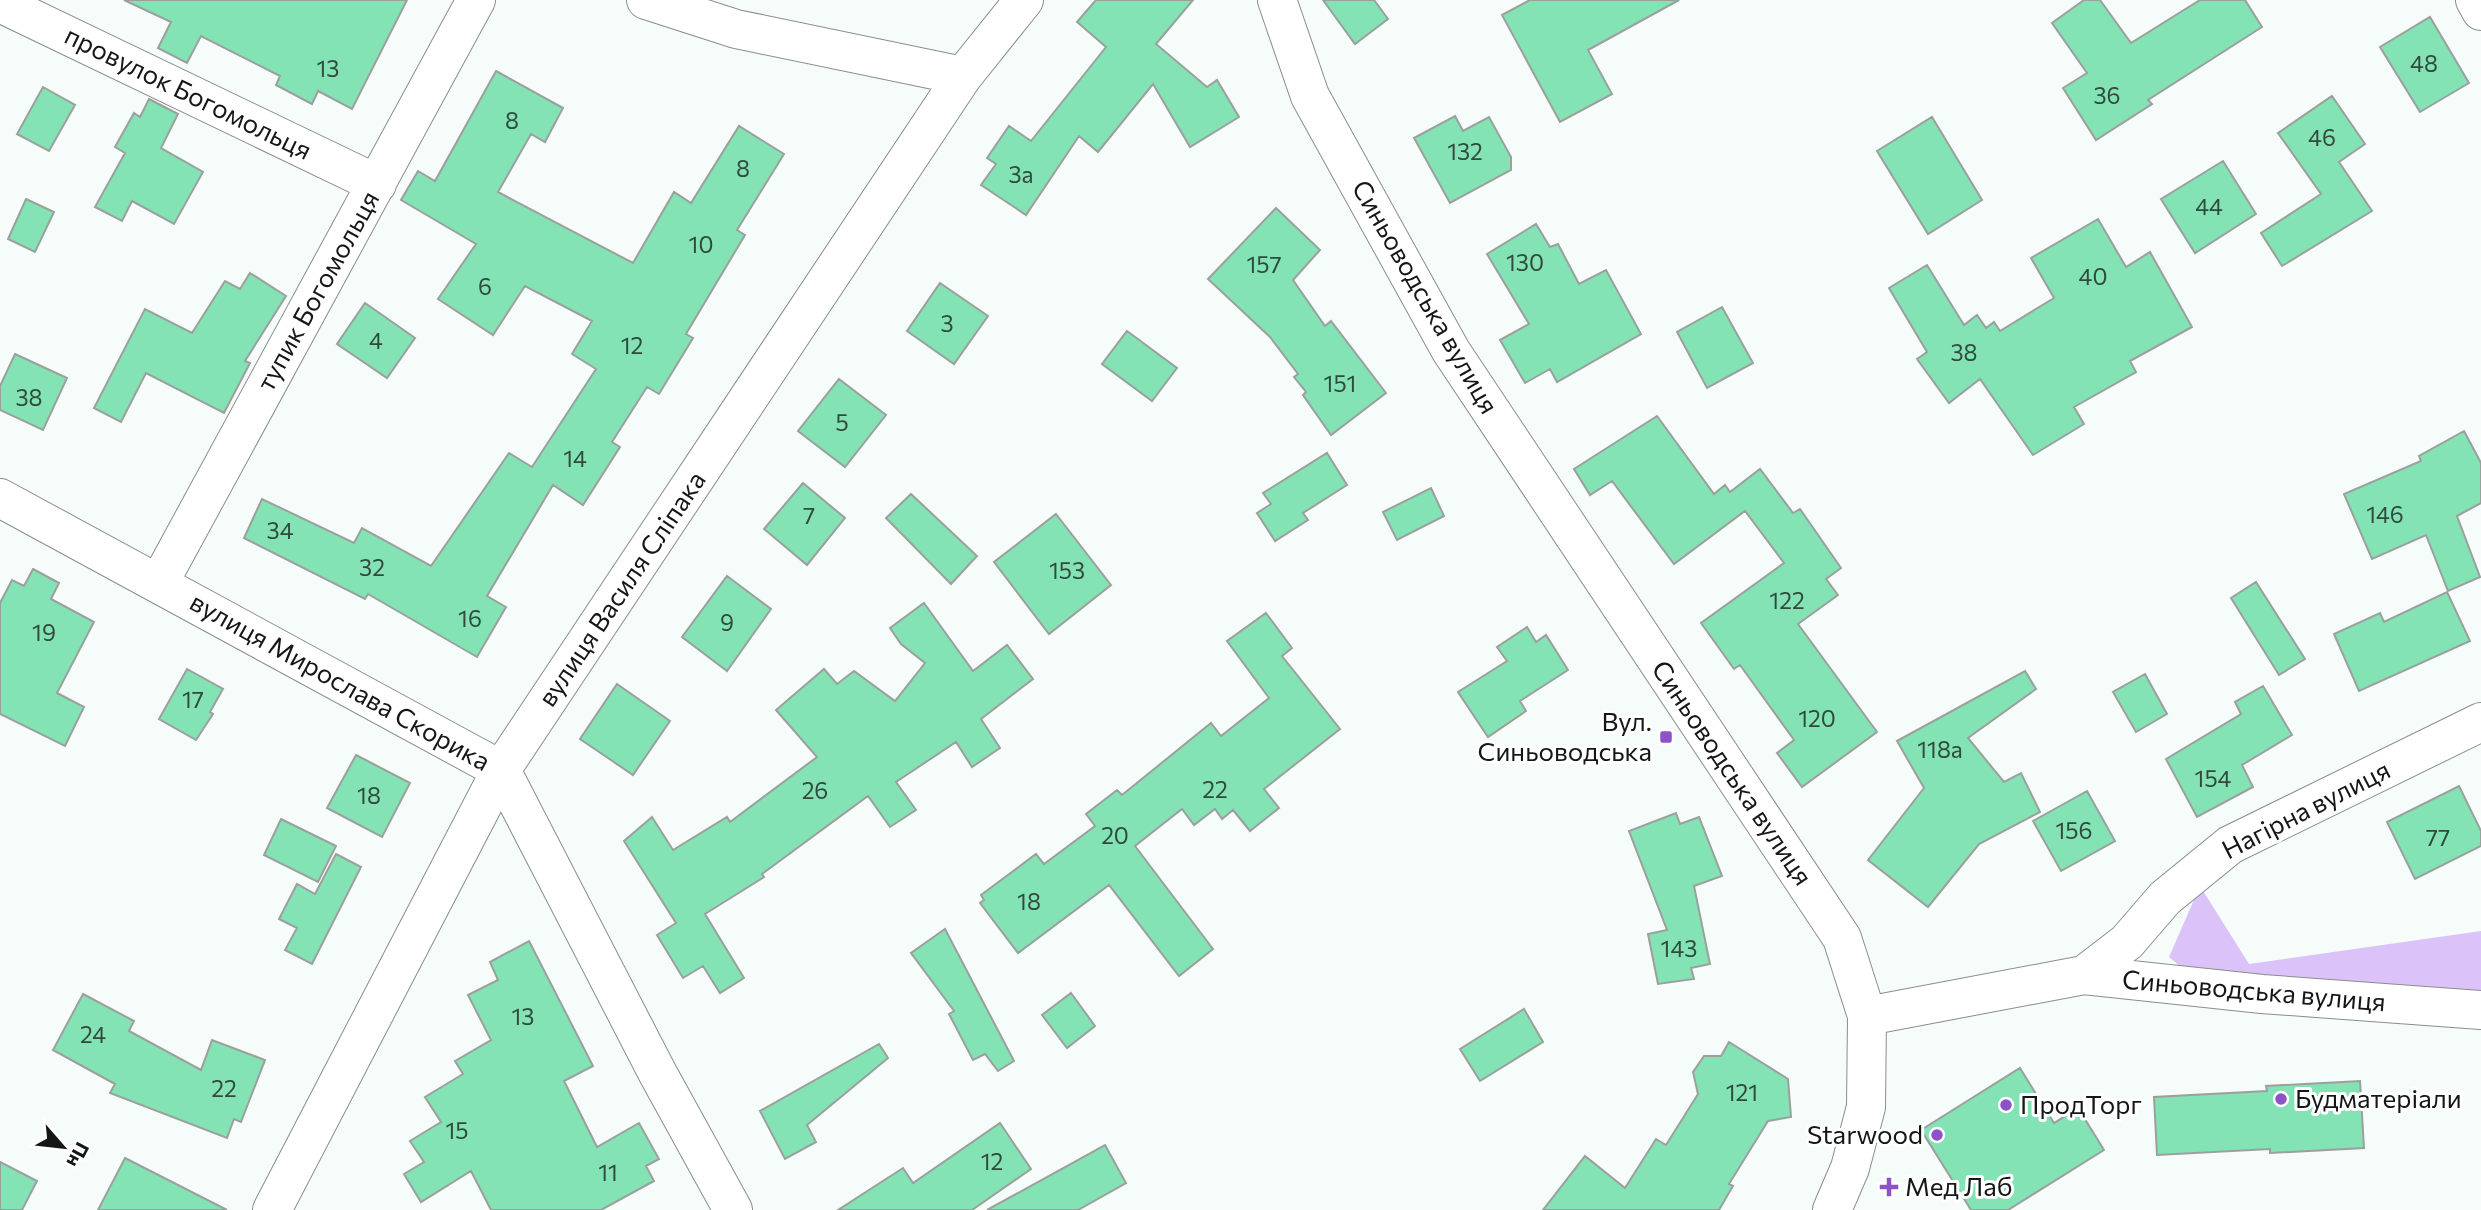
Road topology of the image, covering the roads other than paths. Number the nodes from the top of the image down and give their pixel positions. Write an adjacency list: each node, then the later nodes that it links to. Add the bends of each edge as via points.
1 (476, 0): 9 (street, тупик Богомольця)
2 (646, 0): 8 (street, via 736,29)
3 (1024, 0): 8 (street, вулиця Василя Сліпака)
4 (1277, 0): 16 (street, Синьоводська вулиця, via 1310,96 1451,351 1842,938)
5 (2475, 0): 7 (street)
6 (0, 3): 9 (street, провулок Богомольця)
7 (2481, 11)
8 (963, 76): 13 (street, вулиця Василя Сліпака)
9 (377, 184): 11 (street, тупик Богомольця)
10 (0, 498): 11 (street, вулиця Мирослава Скорика)
11 (159, 583): 13 (street, вулиця Мирослава Скорика)
12 (2481, 722): 14 (street, Нагірна вулиця, via 2230,845 2165,898 2127,942)
13 (501, 770): 17 (street, вулиця Василя Сліпака); 18 (street, вулиця Мирослава Скорика)
14 (2084, 975): 15 (street, Синьоводська вулиця); 16 (street, Синьоводська вулиця)
15 (2481, 1010)
16 (1867, 1016): 19 (street, via 1866,1107 1850,1168)
17 (272, 1210)
18 (733, 1210)
19 (1832, 1210)

